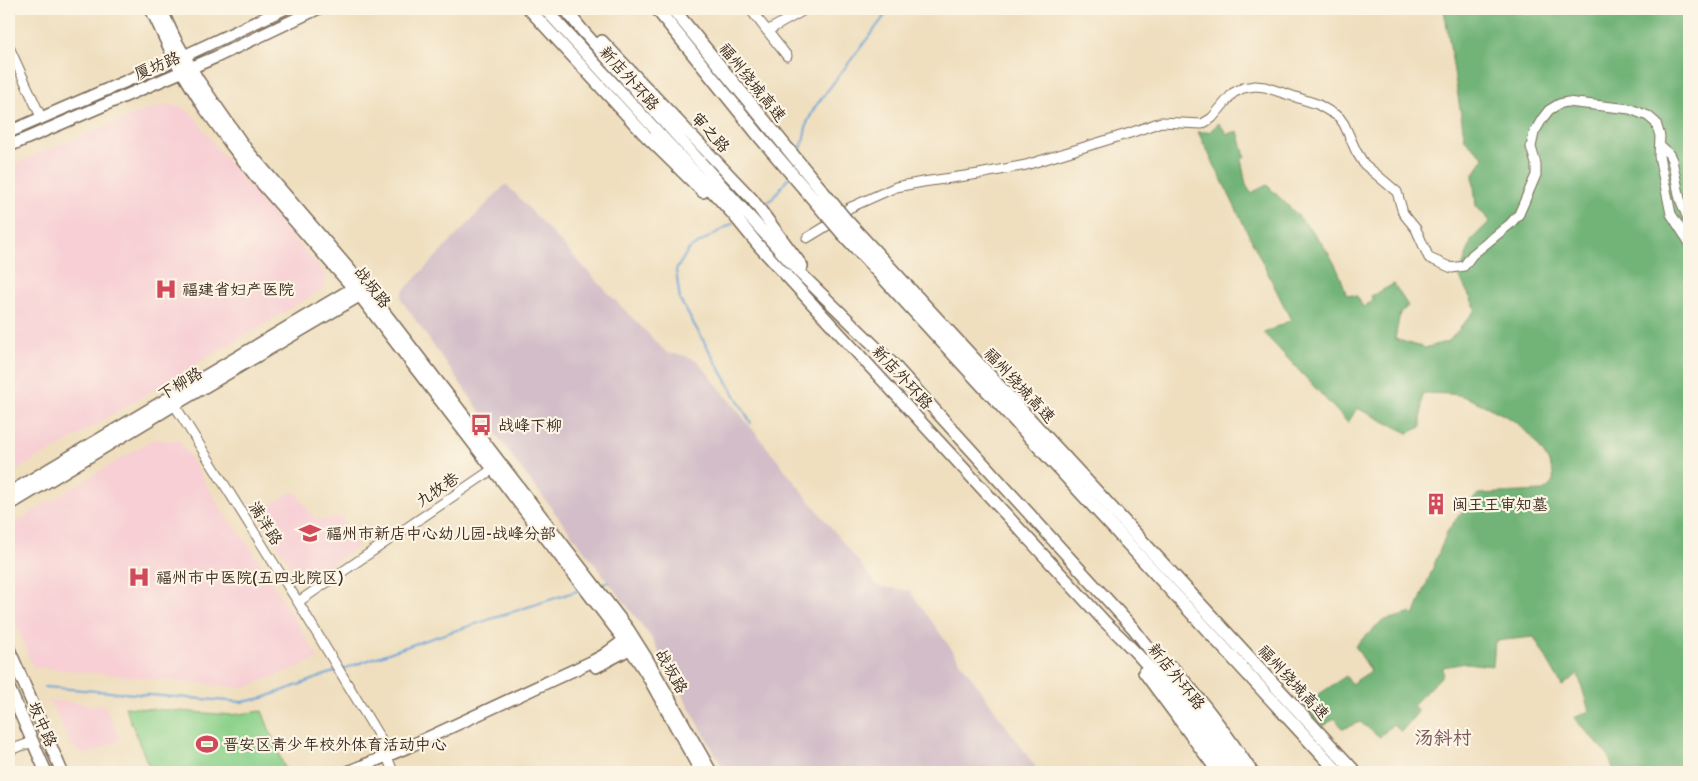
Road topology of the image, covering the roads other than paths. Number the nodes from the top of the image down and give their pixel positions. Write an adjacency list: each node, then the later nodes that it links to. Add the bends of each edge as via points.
1 (151, 9): 16 (main road, 战坂路)
2 (162, 9): 16 (main road, 战坂路)
3 (284, 9): 16 (main road, 厦坊路)
4 (317, 9): 17 (main road, 厦坊路)
5 (529, 9): 23 (main road, via 644,134 727,216)
6 (545, 9): 23 (main road, 新店外环路)
7 (565, 9): 23 (main road, 新店外环路)
8 (572, 9): 26 (main road, 审之路, via 752,199 798,259)
9 (657, 9): 52 (highway, 福州绕城高速, bridge, via 850,242)
10 (673, 9): 53 (highway, 福州绕城高速, bridge, via 846,220)
11 (750, 9): 13 (street)
12 (806, 9): 13 (street)
13 (767, 30): 15 (street)
14 (9, 48): 18 (street)
15 (787, 56)
16 (179, 58): 17 (main road, 战坂路); 18 (main road, 厦坊路)
17 (187, 70): 20 (main road, 厦坊路); 27 (main road, 战坂路, via 203,106 245,163)
18 (41, 117): 19 (main road, 厦坊路)
19 (9, 132)
20 (9, 146)
21 (1660, 146): 22 (street, via 1672,160 1680,199); 24 (street, via 1658,126 1643,113 1571,102 1554,106 1542,119 1532,138 1536,175 1519,214 1464,266 1452,268 1429,258 1416,229 1403,213 1397,192 1364,164 1339,117 1317,104 1265,87 1250,86 1233,93 1205,123 1161,122 1026,165 896,188 849,208); 25 (street, via 1659,156 1671,214)
22 (1689, 221)
23 (747, 226): 26 (main road, 新店外环路); 34 (main road, 新店外环路, via 760,246)
24 (806, 238)
25 (1689, 242)
26 (815, 288): 35 (main road, 新店外环路, via 893,364)
27 (361, 290): 28 (main road, 下柳路); 29 (main road, 战坂路); 32 (main road, 战坂路)
28 (172, 401): 30 (main road, 下柳路); 31 (main road, 下柳路); 33 (street, 满洋路)
29 (493, 469): 32 (main road, 战坂路); 33 (street, 九牧巷)
30 (9, 493)
31 (9, 505)
32 (584, 579): 36 (main road, 战坂路)
33 (298, 602): 41 (street, 满洋路, via 380,738)
34 (1105, 622): 48 (main road); 49 (main road, 新店外环路, via 1163,683)
35 (1133, 628): 50 (main road, 新店外环路); 51 (main road, via 1192,689)
36 (631, 642): 41 (main road); 46 (main road, 战坂路); 47 (main road, 战坂路)
37 (9, 649): 43 (main road, 坂中路)
38 (9, 689): 39 (main road, 坂中路)
39 (33, 742): 40 (street); 42 (main road, 坂中路)
40 (9, 750)
41 (390, 764): 44 (main road); 45 (main road)
42 (46, 772)
43 (62, 772)
44 (348, 772)
45 (368, 772)
46 (701, 772)
47 (711, 772)
48 (1218, 772)
49 (1230, 772)
50 (1242, 772)
51 (1252, 772)
52 (1338, 772)
53 (1355, 772)

